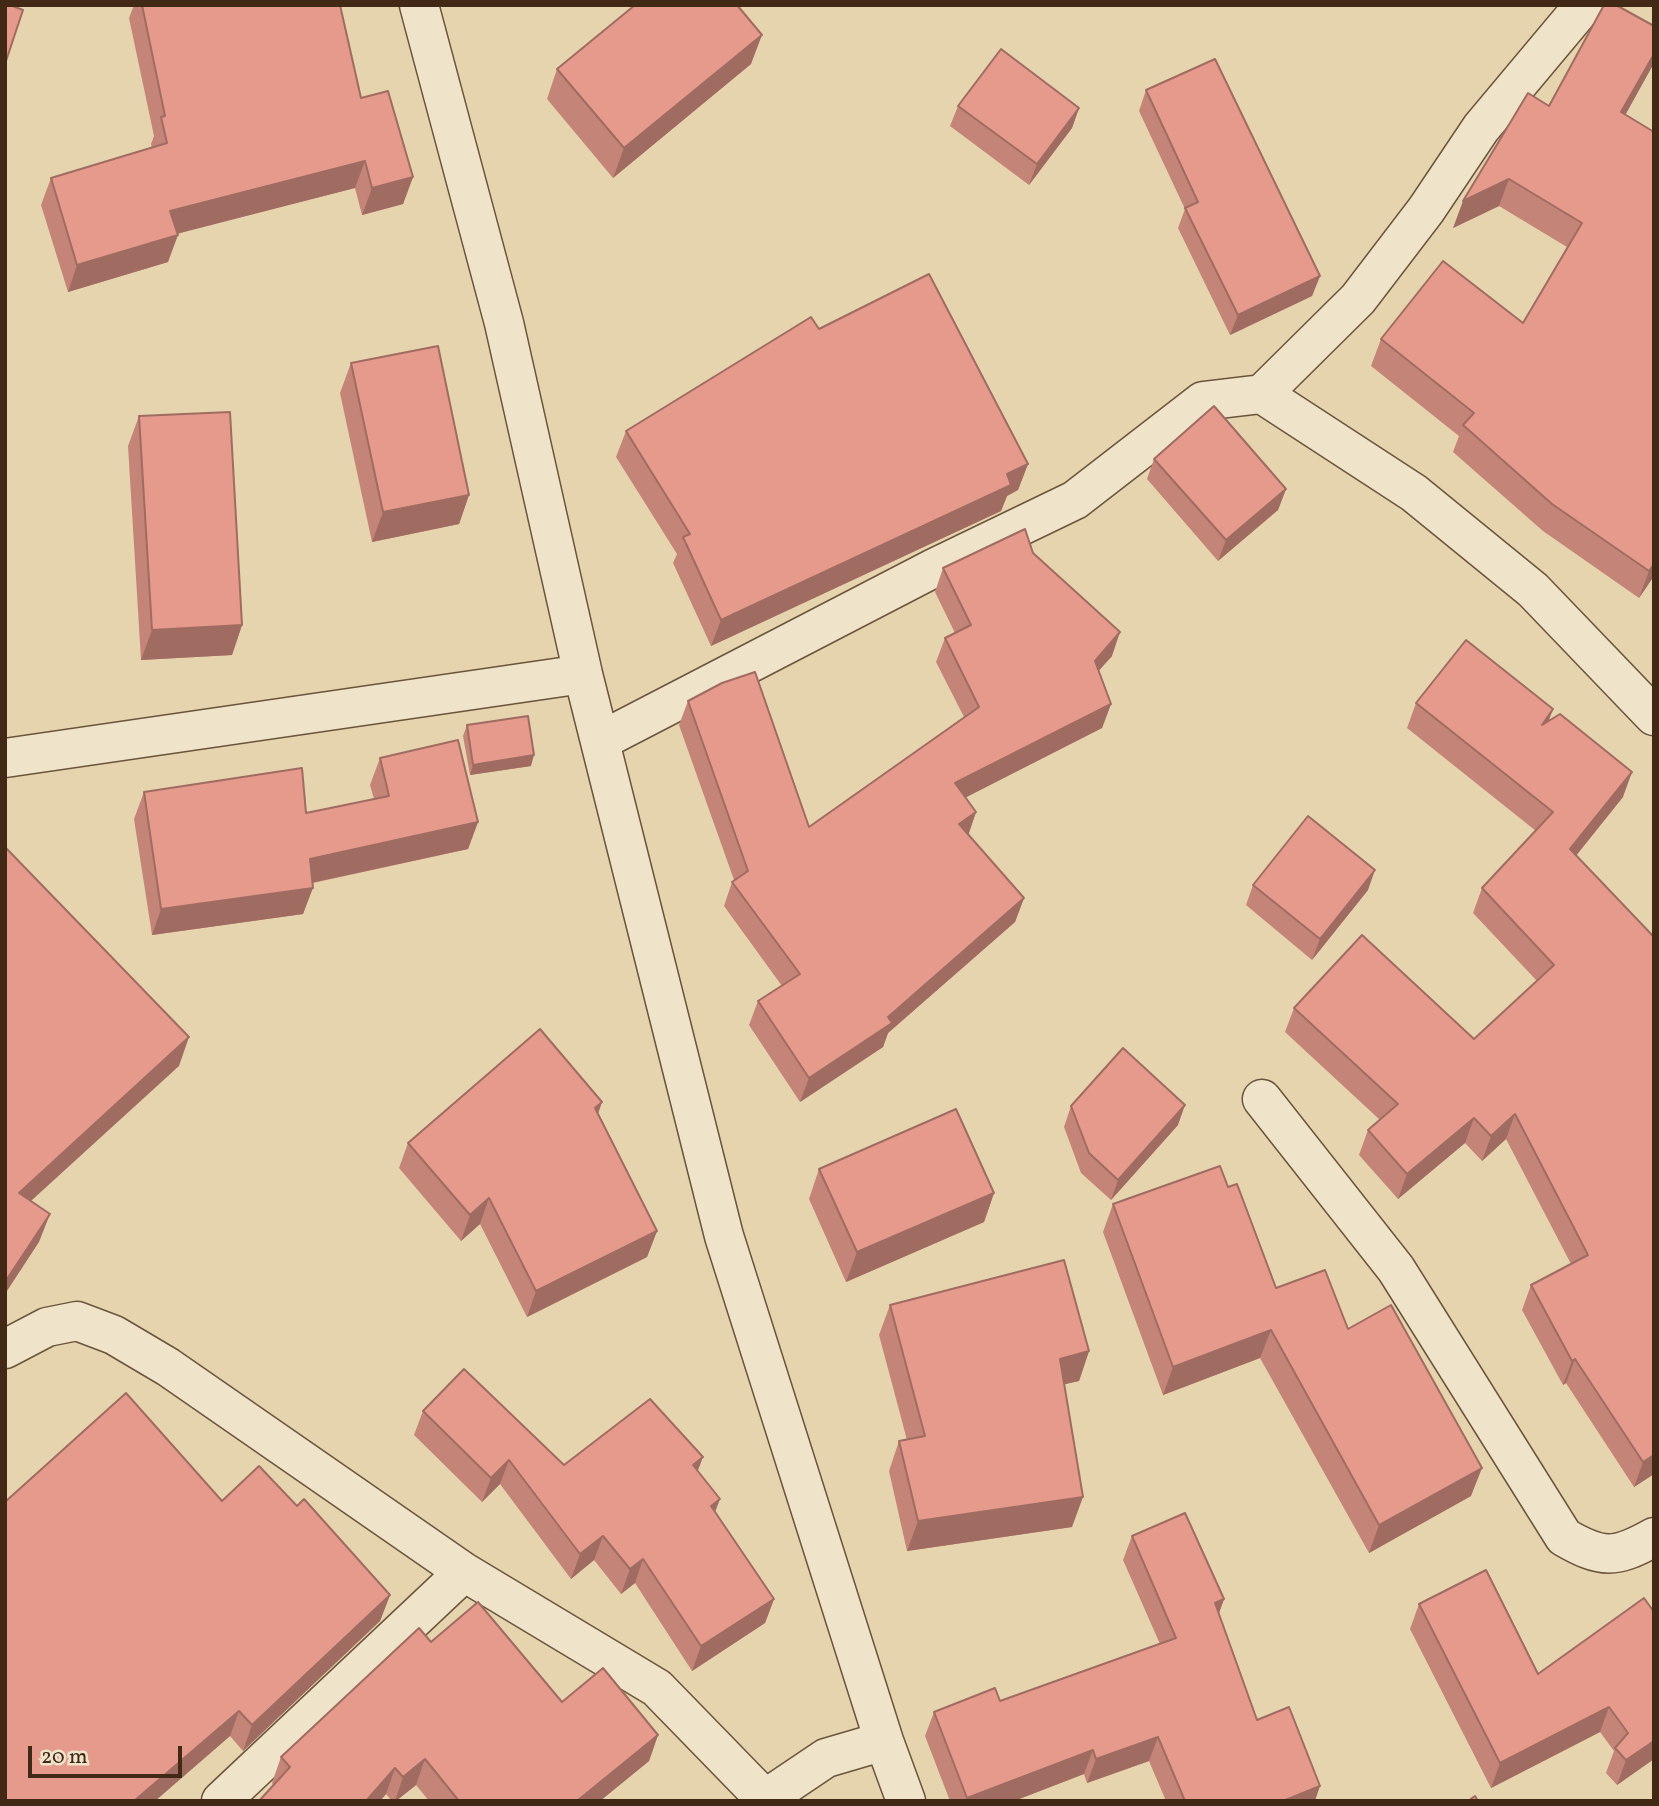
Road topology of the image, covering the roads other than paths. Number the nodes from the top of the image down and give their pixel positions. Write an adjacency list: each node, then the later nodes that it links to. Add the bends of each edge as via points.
1 (419, 5): 4 (street, via 504,323)
2 (1584, 5): 3 (street, via 1481,128 1358,299)
3 (1262, 394): 5 (street, via 1414,493 1458,528 1533,590); 6 (street, via 1203,401 1075,500)
4 (583, 674): 6 (street); 7 (street)
5 (1654, 716)
6 (602, 740): 12 (street, via 724,1236)
7 (5, 758)
8 (1262, 1098): 10 (street, via 1396,1269 1564,1537 1610,1556)
9 (5, 1349): 11 (street, via 47,1327 77,1321 114,1335 168,1367)
10 (1654, 1537)
11 (464, 1572): 13 (street, via 657,1688); 14 (street)
12 (884, 1741): 13 (street, via 825,1758); 15 (street)
13 (764, 1800)
14 (221, 1801)
15 (906, 1801)

